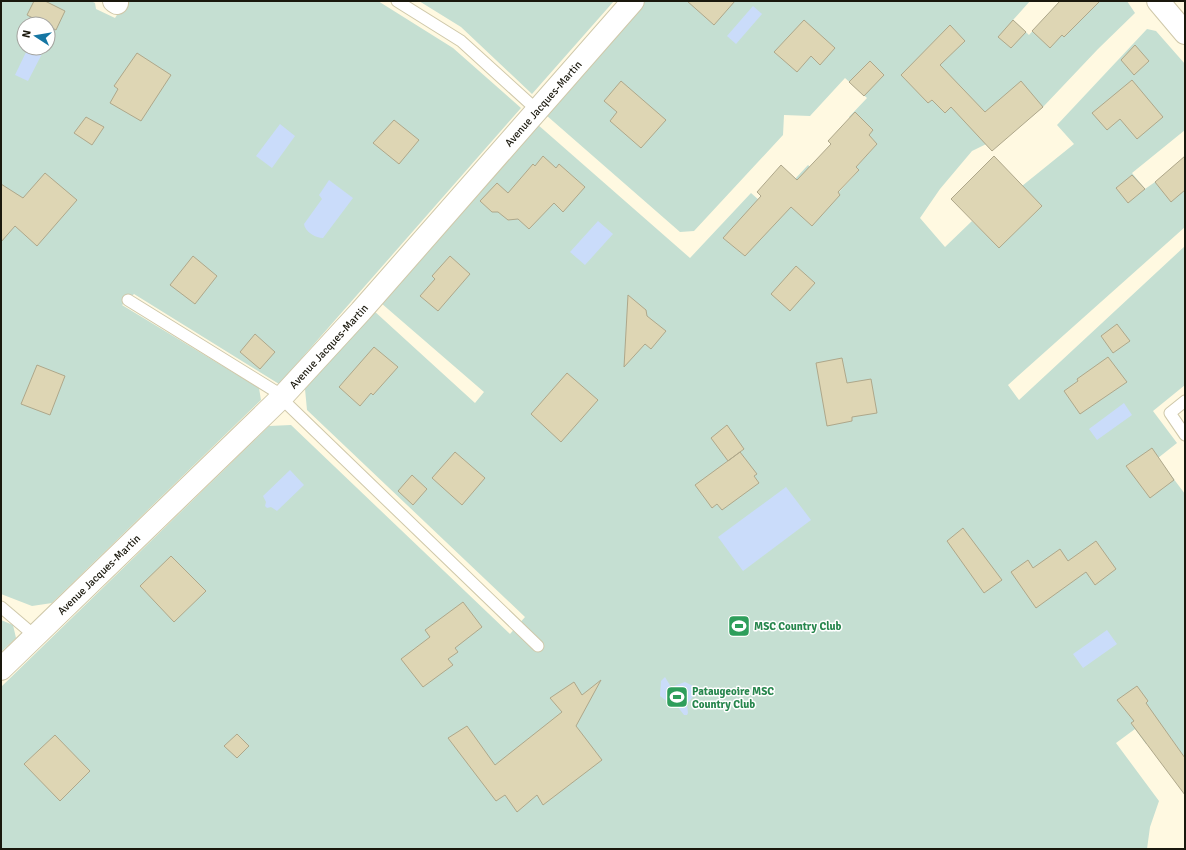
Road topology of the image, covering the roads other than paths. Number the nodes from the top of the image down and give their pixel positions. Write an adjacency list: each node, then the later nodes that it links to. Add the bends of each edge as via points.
1 (397, 1): 5 (lane, via 461,41)
2 (633, 1): 5 (street, Avenue Jacques-Martin)
3 (1158, 1): 4 (street)
4 (1185, 33)
5 (537, 110): 7 (street, Avenue Jacques-Martin)
6 (128, 300): 7 (lane)
7 (282, 397): 11 (street, Avenue Jacques-Martin); 12 (lane)
8 (1185, 401): 9 (lane, via 1170,414)
9 (1185, 435)
10 (1, 607): 11 (lane)
11 (35, 636): 13 (street, Avenue Jacques-Martin)
12 (538, 646)
13 (1, 669)

